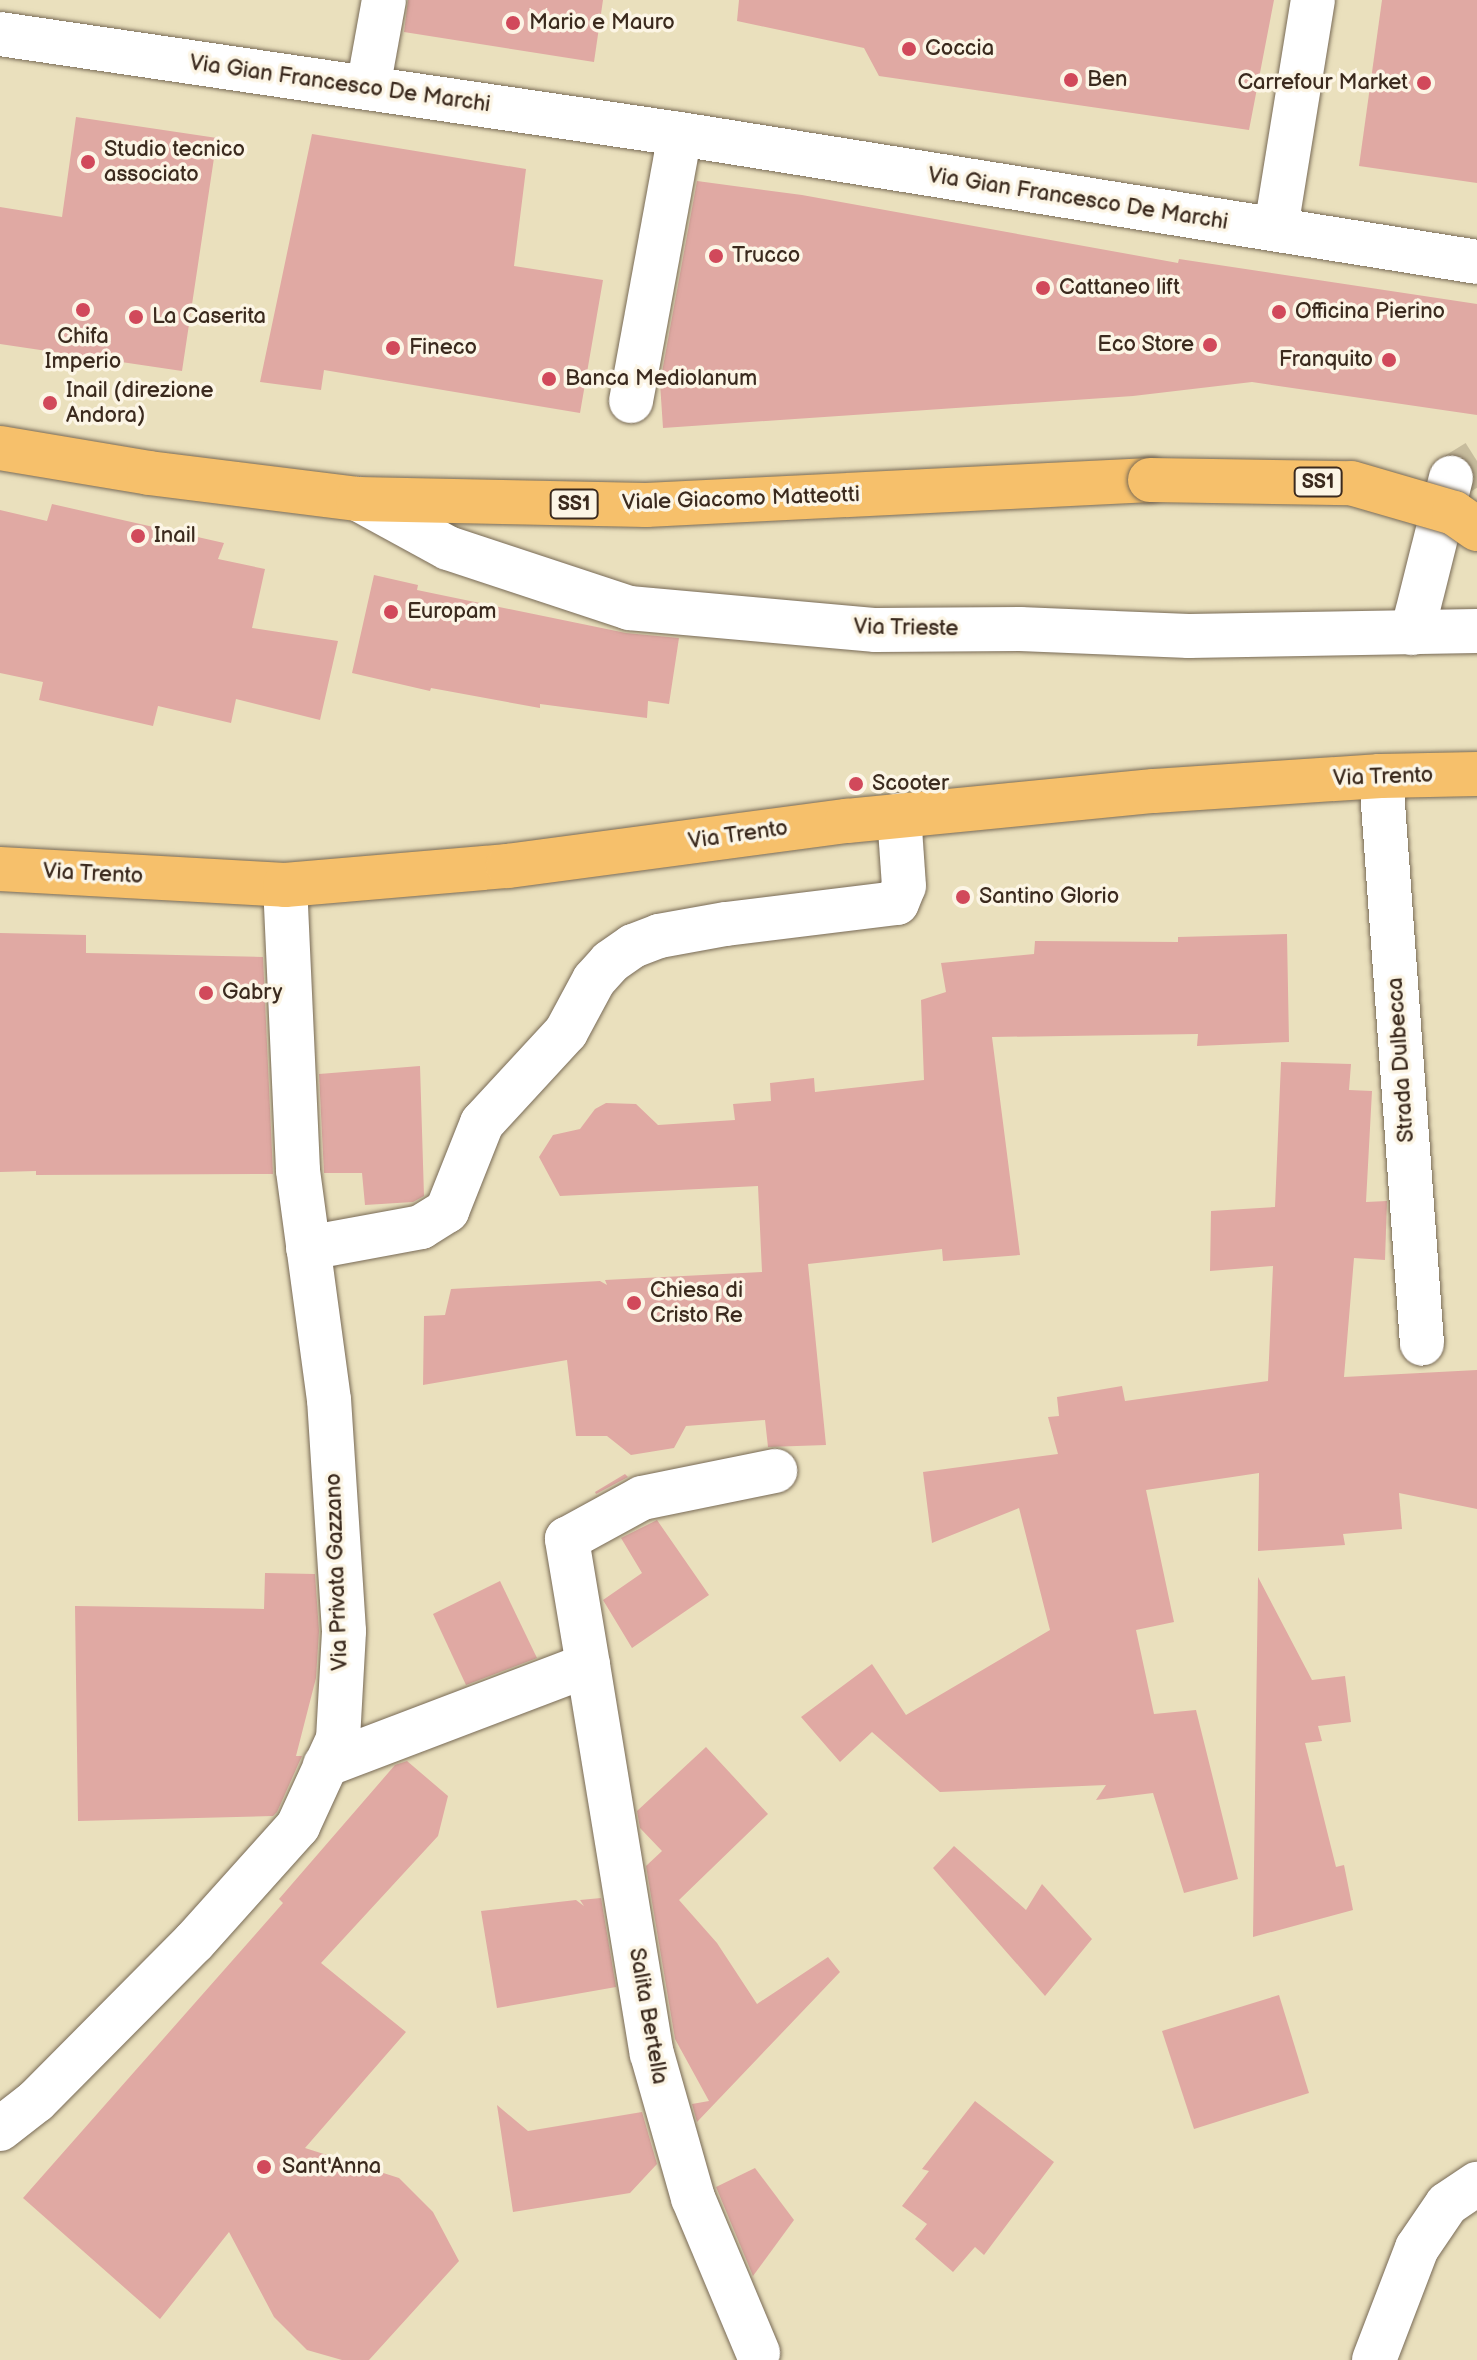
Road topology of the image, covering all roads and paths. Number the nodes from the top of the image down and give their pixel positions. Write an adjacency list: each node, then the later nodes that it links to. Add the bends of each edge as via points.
1 (384, 0): 4 (street)
2 (1313, 0): 6 (street)
3 (0, 34): 4 (street, Via Gian Francesco De Marchi)
4 (368, 88): 5 (street, Via Gian Francesco De Marchi)
5 (680, 134): 6 (street, Via Gian Francesco De Marchi); 8 (street)
6 (1276, 228): 7 (street, Via Gian Francesco De Marchi)
7 (1477, 262)
8 (631, 401)
9 (0, 448): 11 (main road, Viale Giacomo Matteotti / SS1)
10 (1451, 478): 14 (street)
11 (358, 499): 12 (main road, Viale Giacomo Matteotti / SS1, bridge, via 646,505 1150,480 1351,483 1454,513); 14 (street, Via Trieste, via 448,548 629,608 876,630 1189,636)
12 (1477, 529)
13 (1477, 631): 14 (street, Via Trieste)
14 (1412, 633)
15 (1477, 774): 16 (main road, Via Trento)
16 (1381, 776): 17 (main road, Via Trento); 21 (street, Strada Dulbecca)
17 (899, 815): 19 (main road, Via Trento, via 508,866); 20 (street, via 904,886 897,903 726,924 633,946 594,980 566,1032 490,1113 447,1211 436,1221 390,1235)
18 (0, 869): 19 (main road, Via Trento)
19 (285, 885): 20 (street, Via Privata Gazzano, via 298,1170)
20 (308, 1248): 24 (street, Via Privata Gazzano, via 329,1400 344,1631 338,1739)
21 (1422, 1344)
22 (775, 1471): 23 (street, Salita Bertella, via 642,1498 567,1539)
23 (588, 1665): 24 (street); 27 (street, Salita Bertella, via 652,2054 693,2198)
24 (325, 1765): 25 (street, Via Privata Gazzano, via 298,1826 205,1930 36,2101)
25 (0, 2129)
26 (1477, 2184): 28 (street, via 1447,2204 1417,2248)
27 (758, 2353)
28 (1374, 2360)

